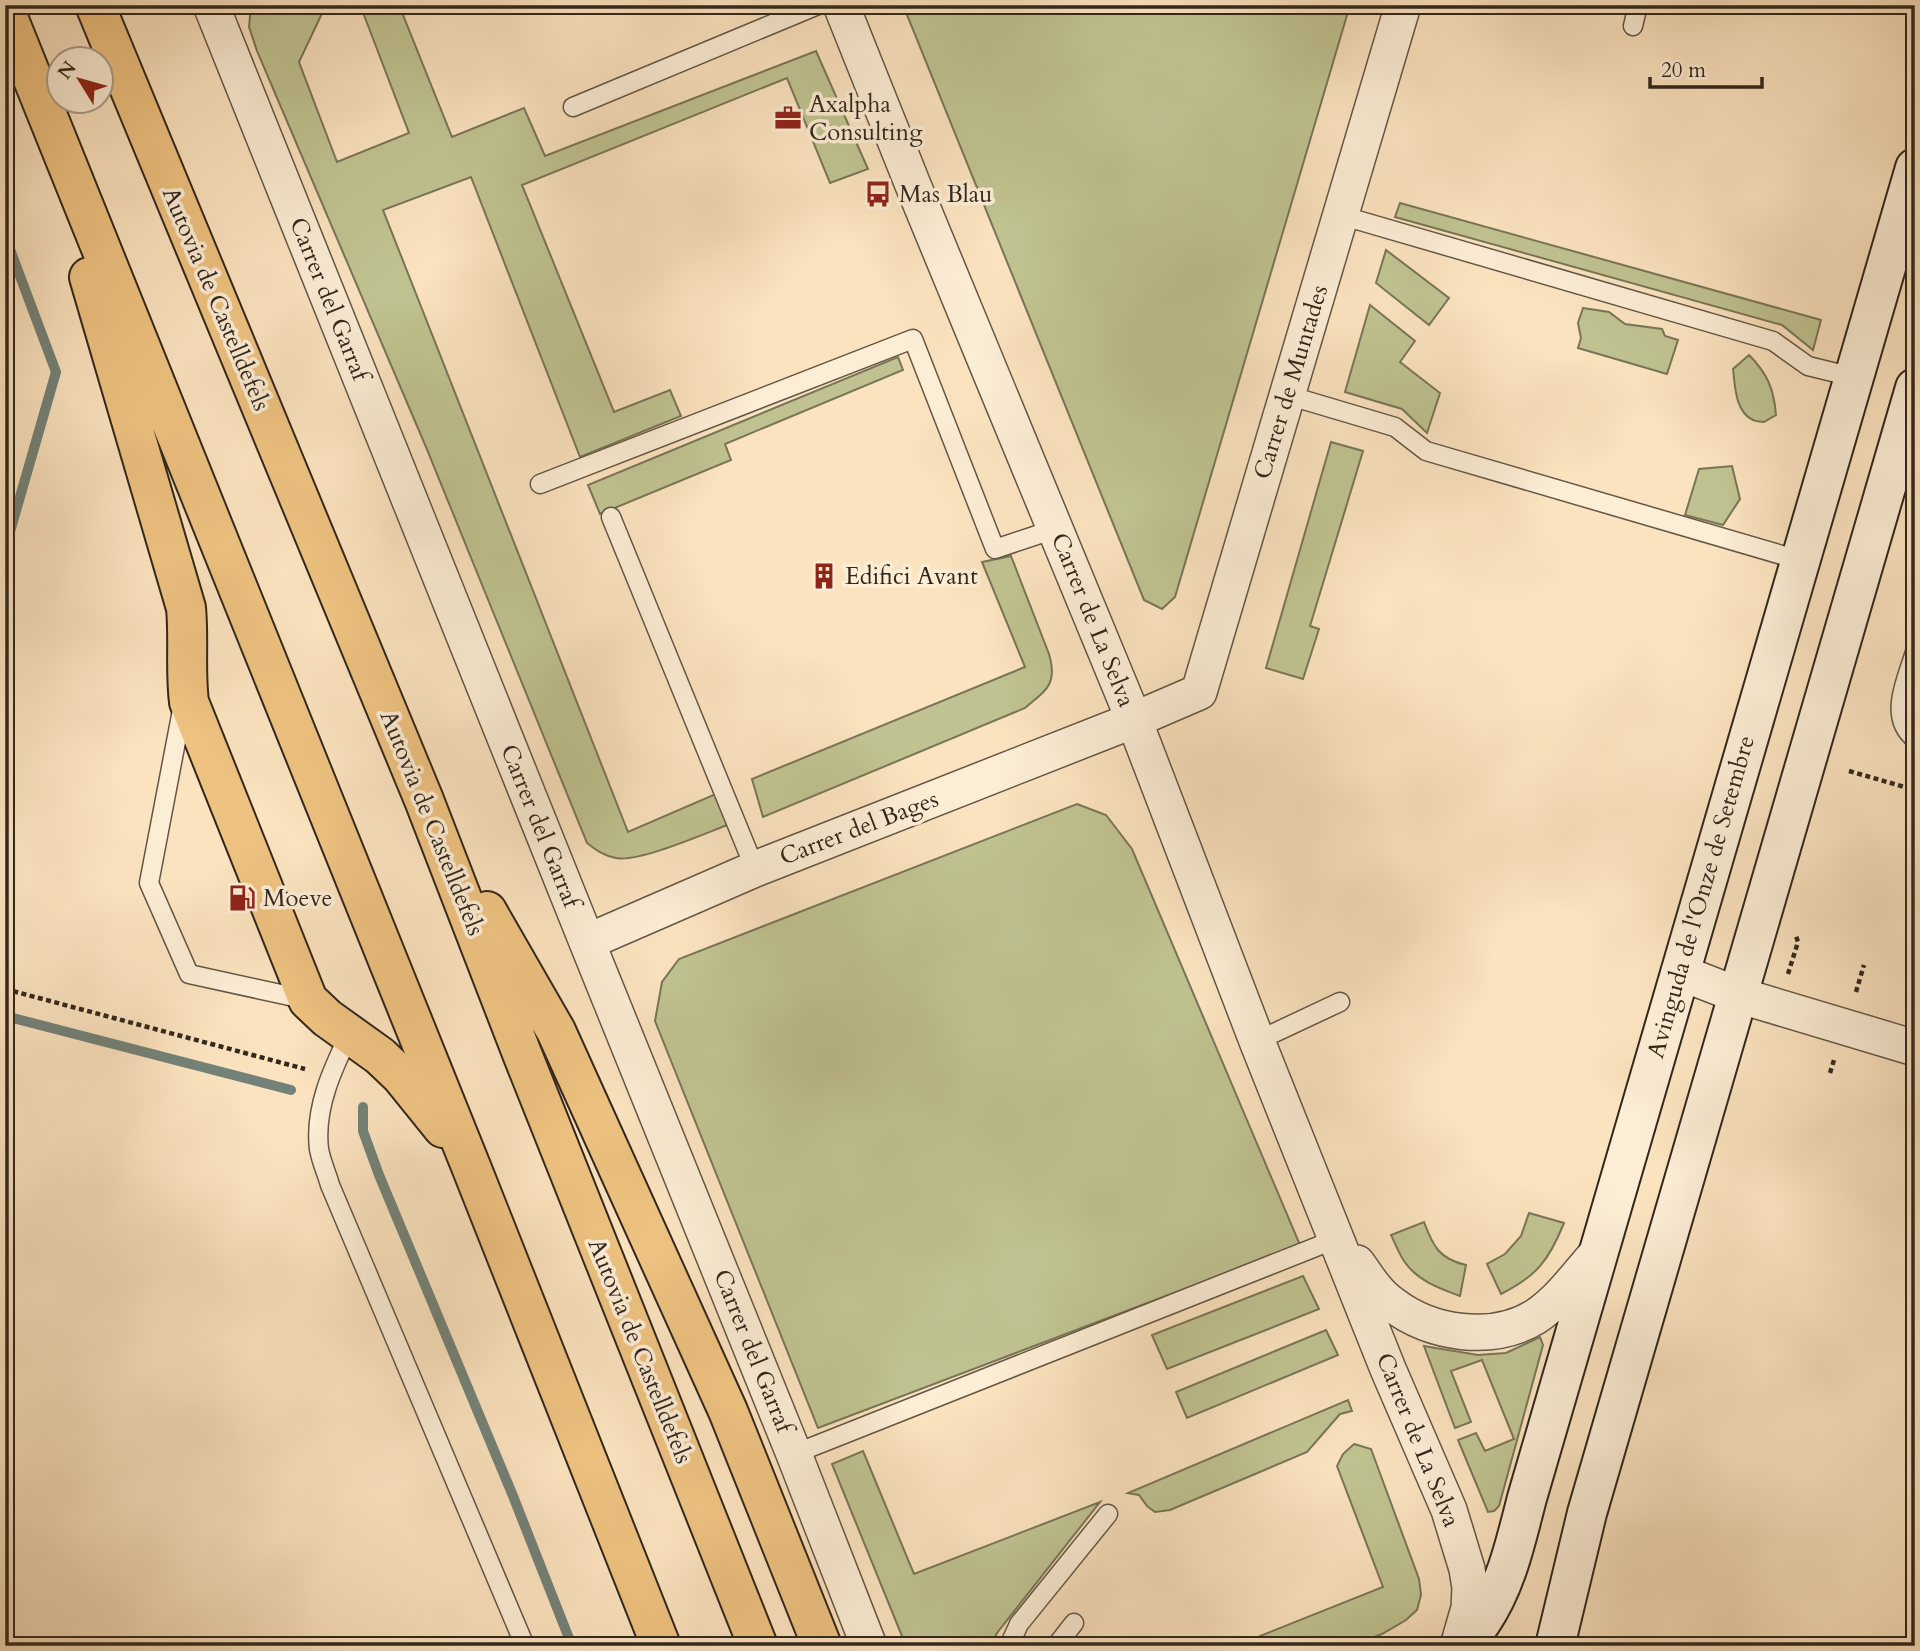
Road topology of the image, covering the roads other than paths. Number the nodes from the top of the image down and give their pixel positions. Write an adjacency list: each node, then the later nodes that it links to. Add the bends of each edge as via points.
1 (95, 5): 24 (highway, Autovia de Castelldefels)
2 (211, 5): 26 (street, Carrer del Garraf)
3 (818, 5): 10 (lane)
4 (841, 5): 18 (street, Carrer de La Selva)
5 (1403, 5): 12 (street, Carrer de Muntades)
6 (1639, 5): 8 (lane)
7 (5, 10): 9 (highway)
8 (1633, 26)
9 (21, 50): 21 (highway, via 186,608); 34 (highway)
10 (573, 107)
11 (1915, 169): 13 (main road, Avinguda de l'Onze de Setembre)
12 (1340, 215): 13 (lane, via 1773,341 1808,366); 15 (street, Carrer de Muntades)
13 (1853, 377): 19 (main road, Avinguda de l'Onze de Setembre)
14 (1915, 388): 28 (main road)
15 (1287, 395): 19 (lane, via 1395,427 1426,451); 22 (street, Carrer de Muntades, via 1199,692)
16 (540, 484): 18 (lane, via 913,339 995,549)
17 (611, 517): 25 (lane)
18 (1055, 528): 22 (street, Carrer de La Selva)
19 (1799, 560): 27 (main road, Avinguda de l'Onze de Setembre)
20 (1915, 652): 23 (lane, via 1899,711 1905,728)
21 (187, 685): 29 (highway, via 189,702); 29 (lane, via 149,883 189,974)
22 (1134, 720): 25 (street, Carrer del Bages); 32 (street, Carrer de La Selva)
23 (1915, 738)
24 (424, 800): 43 (highway, Autovia de Castelldefels); 44 (highway, via 556,1031 728,1411)
25 (755, 869): 26 (street, Carrer del Bages)
26 (587, 942): 37 (street, Carrer del Garraf)
27 (1679, 972): 28 (street); 36 (main road, Avinguda de l'Onze de Setembre)
28 (1738, 995): 33 (street); 48 (main road, via 1587,1513)
29 (308, 1000): 31 (highway)
30 (1340, 1002): 32 (lane)
31 (350, 1033): 34 (highway, via 401,1076); 41 (lane, via 320,1112 319,1149 330,1185)
32 (1257, 1041): 35 (street, Carrer de La Selva)
33 (1915, 1048)
34 (470, 1164): 42 (highway)
35 (1336, 1239): 36 (street, Carrer de La Selva, via 1392,1304 1444,1328 1471,1333 1496,1331 1533,1318); 37 (lane); 40 (street, Carrer de La Selva, via 1450,1510 1470,1588)
36 (1599, 1251): 40 (main road, Avinguda de l'Onze de Setembre, via 1503,1583)
37 (794, 1454): 45 (street, Carrer del Garraf)
38 (1108, 1514): 46 (lane, via 1019,1624)
39 (1074, 1623): 47 (lane)
40 (1466, 1638)
41 (525, 1646)
42 (661, 1646)
43 (758, 1646)
44 (822, 1646)
45 (869, 1646)
46 (1009, 1646)
47 (1056, 1646)
48 (1555, 1646)

